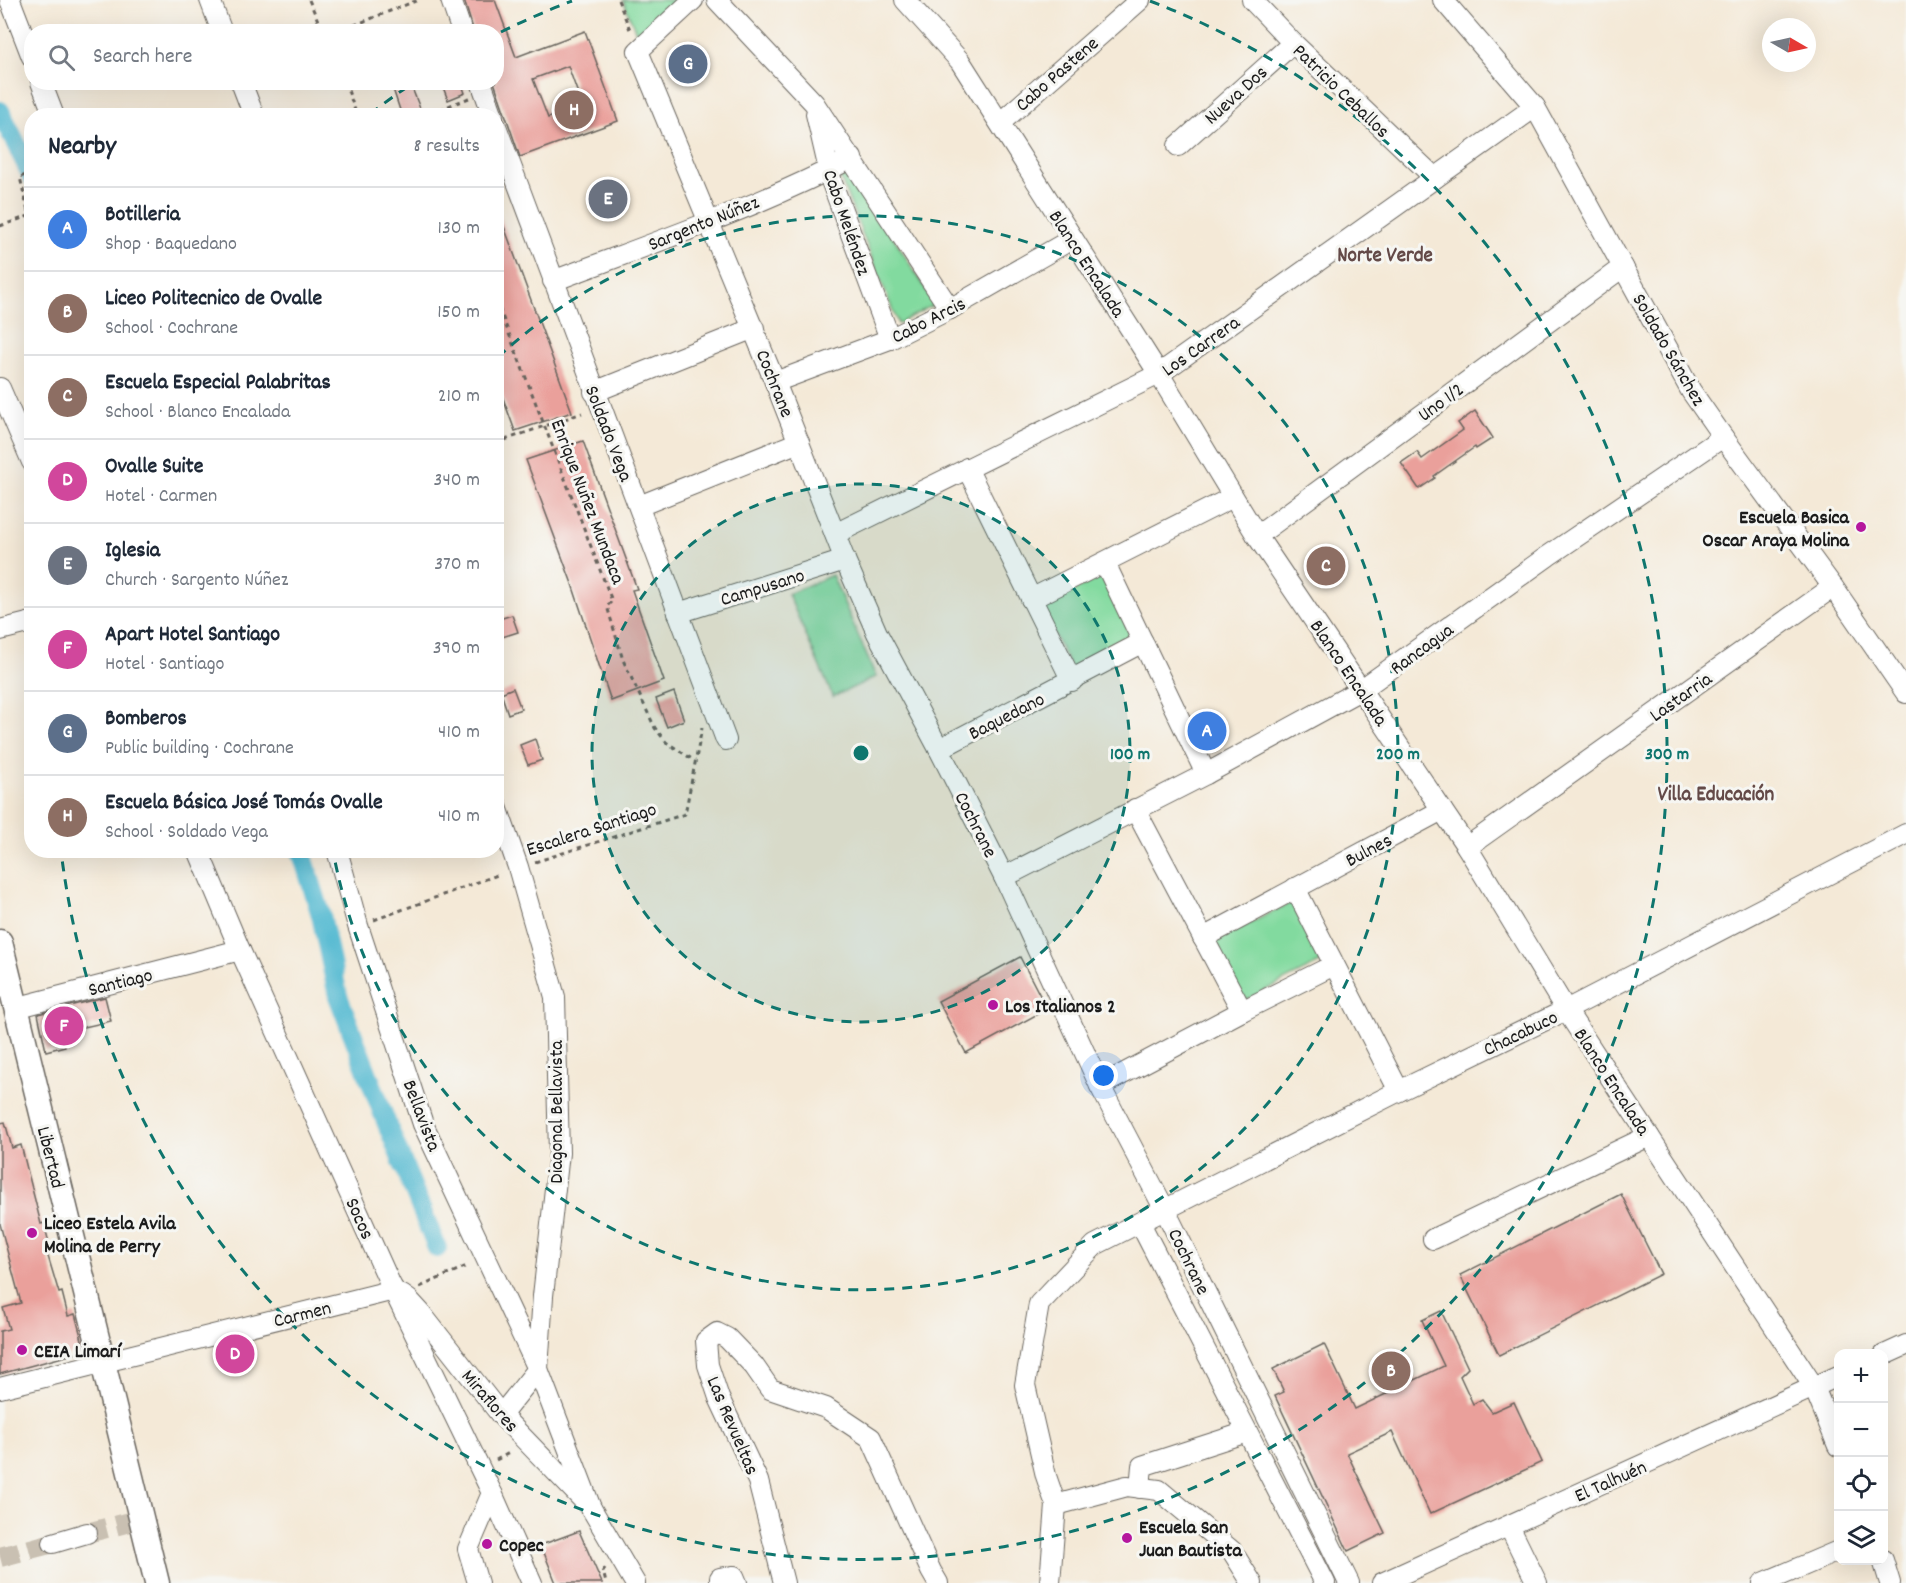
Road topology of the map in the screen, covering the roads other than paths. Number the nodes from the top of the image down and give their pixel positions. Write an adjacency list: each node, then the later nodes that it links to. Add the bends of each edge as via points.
1 (10, 0): 12 (street)
2 (210, 0): 10 (street)
3 (451, 0): 11 (street)
4 (693, 0): 28 (street, Cochrane, via 638,51)
5 (717, 0): 17 (street, Cabo Meléndez)
6 (905, 0): 22 (street, Blanco Encalada, via 960,61)
7 (1140, 0): 22 (street, Cabo Pastene)
8 (1252, 0): 13 (street, Patricio Ceballos)
9 (1443, 0): 18 (street, Soldado Sánchez)
10 (219, 24)
11 (459, 24)
12 (24, 36)
13 (1293, 43): 23 (street, Nueva Dos); 27 (street, Patricio Ceballos)
14 (44, 90): 19 (street)
15 (244, 90): 20 (street)
16 (483, 90): 21 (street)
17 (814, 103): 25 (street, Cabo Meléndez); 26 (street, Cabo Meléndez)
18 (1535, 107): 27 (street, Los Carrera); 30 (street, Soldado Sánchez)
19 (51, 108)
20 (251, 108)
21 (490, 108)
22 (1000, 123): 29 (street, Blanco Encalada)
23 (1178, 146)
24 (504, 148): 31 (street, Soldado Vega)
25 (852, 159): 26 (street, Sargento Núñez); 32 (street, Cabo Meléndez)
26 (829, 170): 28 (street, Sargento Núñez); 34 (street, Cabo Meléndez)
27 (1435, 178): 35 (street, Los Carrera)
28 (710, 221): 31 (street, Sargento Núñez); 33 (street, Cochrane)
29 (1072, 239): 32 (street, Cabo Arcis); 35 (street, Blanco Encalada)
30 (1623, 267): 39 (street, Soldado Sánchez, via 1691,391); 46 (street, Uno 1/2)
31 (553, 281): 38 (street, Soldado Vega)
32 (950, 309): 34 (street, Cabo Arcis)
33 (754, 328): 36 (street, Cochrane); 38 (street)
34 (890, 339): 36 (street, Cabo Arcis)
35 (1159, 374): 42 (street, Los Carrera); 43 (street, Blanco Encalada)
36 (776, 382): 40 (street, Cochrane)
37 (0, 388): 41 (street)
38 (597, 399): 44 (street, Soldado Vega)
39 (1723, 437): 49 (street, Soldado Sánchez); 56 (street, Rancagua)
40 (799, 442): 44 (street); 45 (street, Cochrane)
41 (24, 444)
42 (968, 468): 45 (street, Los Carrera); 50 (street)
43 (1233, 497): 46 (street, Blanco Encalada); 48 (street)
44 (639, 506): 51 (street, Soldado Vega)
45 (835, 534): 47 (street, Cochrane)
46 (1257, 536): 56 (street, Blanco Encalada)
47 (845, 560): 51 (street, Campusano); 59 (street, Cochrane, via 877,633)
48 (1105, 563): 50 (street); 54 (street)
49 (1833, 587): 57 (street, Soldado Sánchez); 65 (street, Lastarria)
50 (1031, 599): 55 (street)
51 (678, 613): 58 (street, Soldado Vega)
52 (24, 624): 53 (street)
53 (0, 630)
54 (1143, 642): 55 (street, Baquedano); 60 (street)
55 (1072, 681): 59 (street, Baquedano)
56 (1362, 689): 60 (street, Rancagua); 62 (street, Blanco Encalada)
57 (1906, 693)
58 (726, 740)
59 (939, 749): 68 (street, Cochrane)
60 (1206, 774): 61 (street, Rancagua)
61 (1135, 809): 68 (street, Rancagua); 70 (street)
62 (1442, 810): 65 (street, Blanco Encalada); 69 (street, Bulnes)
63 (504, 827): 87 (street, Diagonal Bellavista, via 555,997 559,1154)
64 (1906, 834): 75 (street, Chacabuco)
65 (1467, 847): 75 (street, Blanco Encalada)
66 (201, 858): 72 (street, Socos)
67 (339, 858): 87 (street, Bellavista, via 423,1124)
68 (1004, 877): 77 (street, Cochrane)
69 (1295, 888): 70 (street, Bulnes); 73 (street)
70 (1203, 938): 76 (street)
71 (0, 942): 74 (main road, Libertad)
72 (240, 950): 74 (street, Santiago); 83 (street, Socos)
73 (1334, 965): 76 (street); 78 (street)
74 (8, 1010): 86 (main road, Libertad)
75 (1566, 1010): 78 (street, Chacabuco); 79 (street, Blanco Encalada)
76 (1242, 1011): 77 (street)
77 (1100, 1086): 80 (street, Cochrane)
78 (1399, 1090): 80 (street, Chacabuco)
79 (1649, 1137): 82 (street); 89 (street, Blanco Encalada)
80 (1165, 1210): 81 (street, Chacabuco); 114 (street, Cochrane)
81 (1140, 1223): 92 (street, Cochrane); 96 (street, Chacabuco, via 1095,1245 1039,1304 1025,1385)
82 (1433, 1239)
83 (394, 1290): 86 (street, Carmen); 91 (street, Miraflores, via 420,1312); 95 (street, Socos)
84 (1906, 1345): 85 (street)
85 (1888, 1353)
86 (103, 1362): 90 (street, Carmen); 103 (main road, Libertad)
87 (538, 1368): 91 (street); 97 (street, Miraflores)
88 (1834, 1378): 89 (street, El Talhuén)
89 (1814, 1387): 93 (street, Blanco Encalada); 98 (street, El Talhuén)
90 (0, 1388)
91 (501, 1415): 97 (street, Miraflores)
92 (1247, 1432): 94 (street, via 1142,1466); 113 (street, Cochrane)
93 (1834, 1434)
94 (1140, 1488): 96 (street, via 1127,1486); 112 (street, via 1159,1491 1232,1551)
95 (492, 1493): 104 (street, via 468,1549); 105 (street, Socos)
96 (1056, 1505): 111 (street)
97 (591, 1508): 106 (street, Miraflores)
98 (1509, 1526): 115 (street, El Talhuén); 116 (street)
99 (87, 1533): 100 (street)
100 (53, 1543)
101 (1834, 1553): 117 (street)
102 (1885, 1565): 118 (street)
103 (157, 1583)
104 (478, 1583)
105 (532, 1583)
106 (635, 1583)
107 (720, 1583): 108 (street, via 720,1578 734,1576)
108 (737, 1583)
109 (784, 1583): 110 (street, Las Revueltas, via 758,1481 708,1365 706,1341 717,1334 727,1338 754,1366 770,1389 826,1408 871,1438)
110 (938, 1583)
111 (1050, 1583)
112 (1252, 1583)
113 (1325, 1583)
114 (1349, 1583)
115 (1382, 1583)
116 (1537, 1583)
117 (1763, 1583)
118 (1890, 1583)

